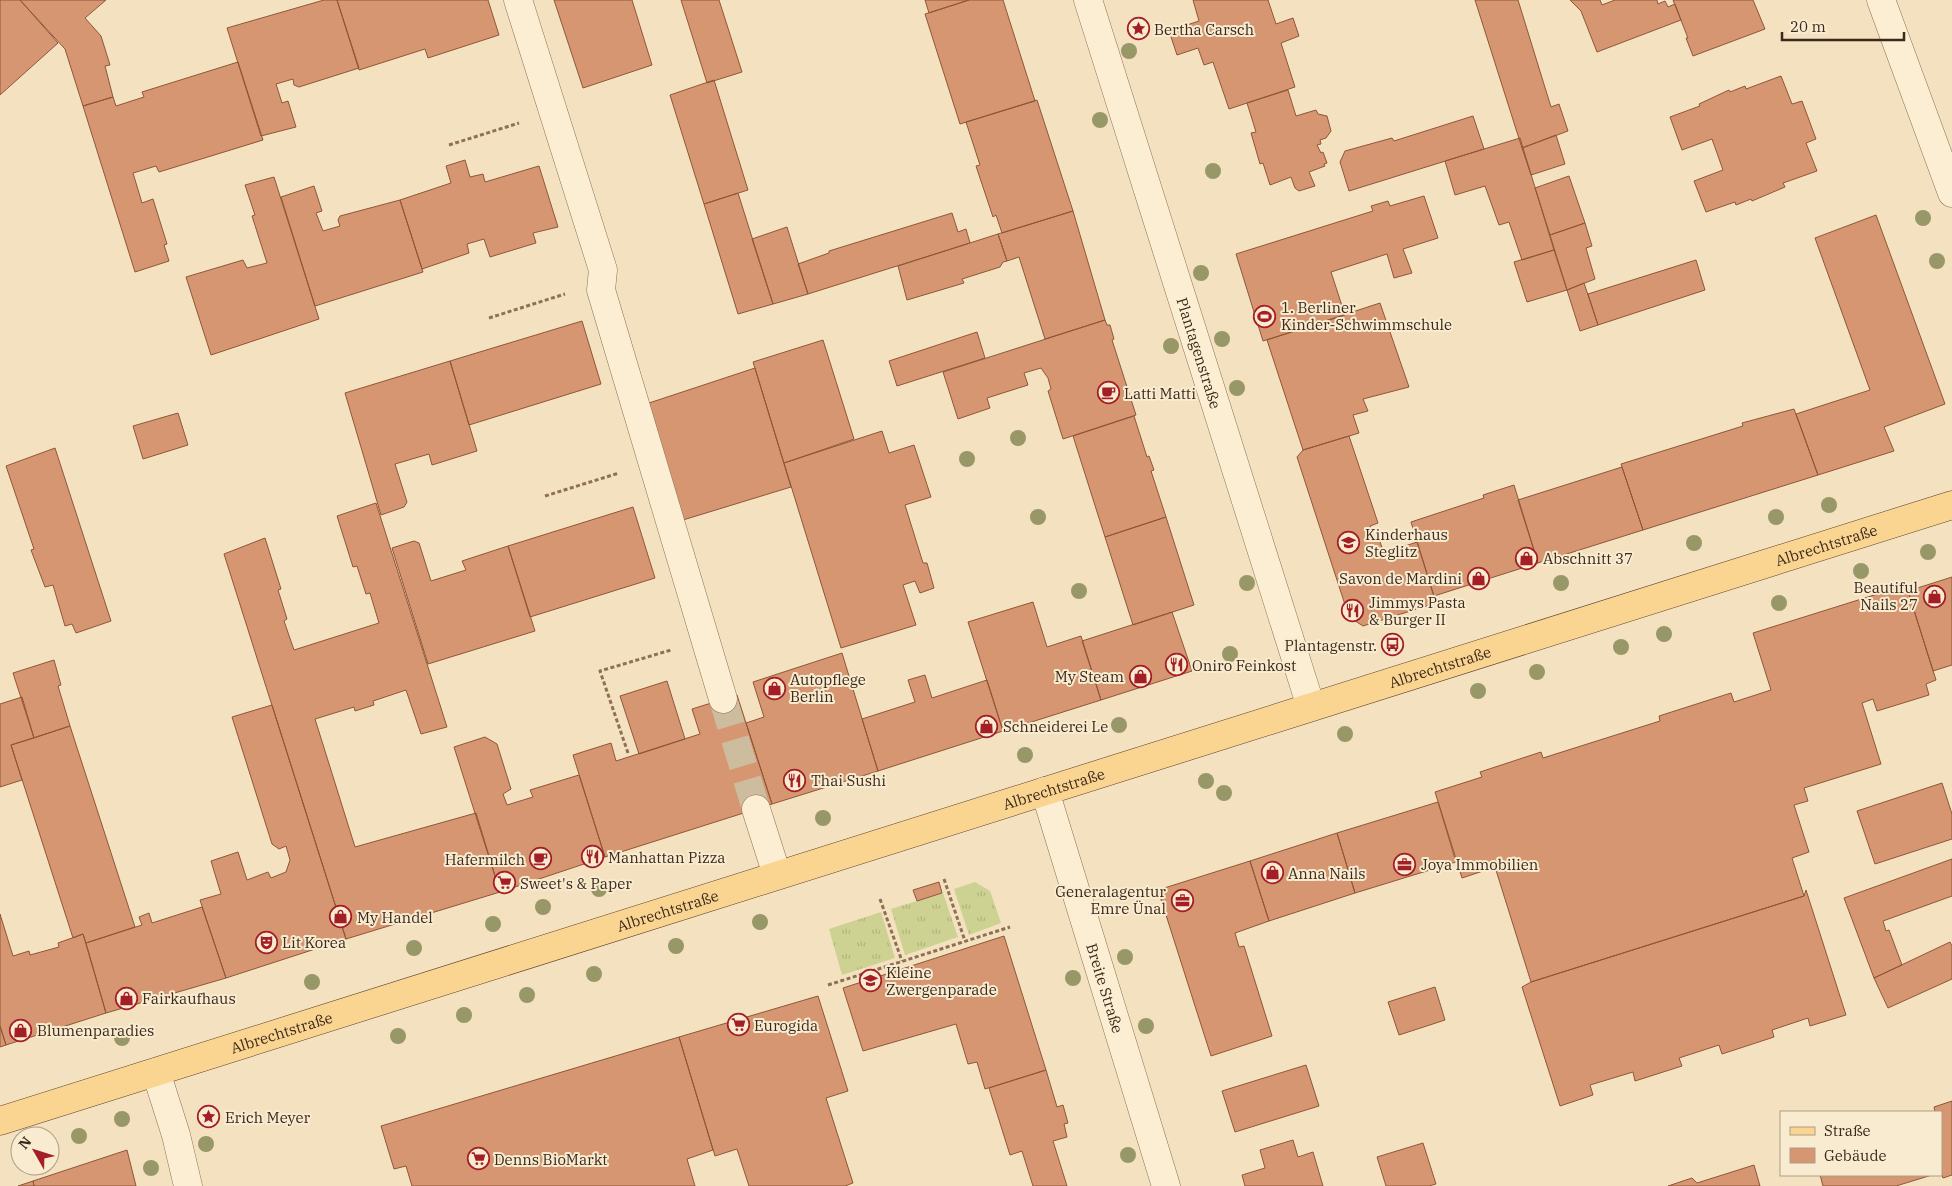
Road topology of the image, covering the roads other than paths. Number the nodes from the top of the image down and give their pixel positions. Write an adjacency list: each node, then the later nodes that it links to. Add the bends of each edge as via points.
1 (518, 0): 6 (street, via 603,270 601,290)
2 (1088, 0): 7 (street, Plantagenstraße)
3 (1881, 0): 4 (street)
4 (1952, 192)
5 (1952, 505): 7 (main road, Albrechtstraße)
6 (723, 699)
7 (1311, 707): 8 (main road, Albrechtstraße)
8 (1045, 791): 10 (main road, Albrechtstraße); 14 (street, Breite Straße)
9 (756, 809): 10 (street)
10 (777, 875): 11 (main road, Albrechtstraße)
11 (156, 1072): 12 (main road, Albrechtstraße); 13 (street)
12 (0, 1121)
13 (188, 1186)
14 (1166, 1186)

